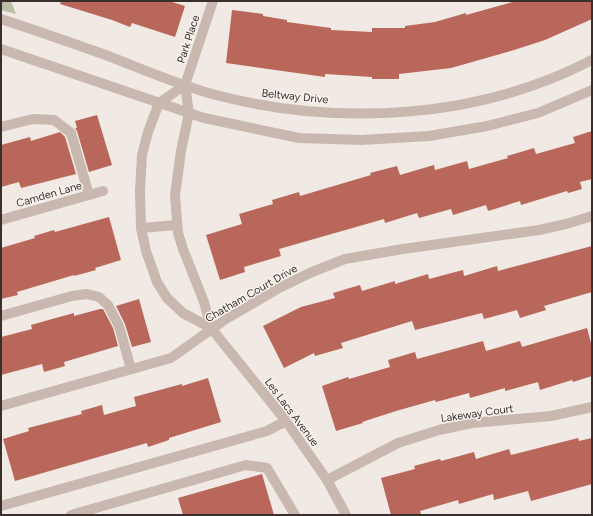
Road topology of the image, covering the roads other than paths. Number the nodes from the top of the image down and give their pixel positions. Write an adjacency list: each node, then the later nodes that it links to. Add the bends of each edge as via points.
1 (213, 1): 5 (street, Park Place)
2 (1, 19): 5 (street, Beltway Drive)
3 (1, 49): 7 (street)
4 (592, 60): 5 (street, Beltway Drive, via 518,91 468,104 419,110 359,113 306,111 269,107)
5 (185, 85): 7 (street); 8 (street, Les Lacs Avenue)
6 (592, 90): 8 (street, via 538,113 487,126 429,136 361,140 299,138)
7 (159, 103): 8 (street); 15 (street, Les Lacs Avenue, via 142,155)
8 (189, 113): 14 (street, Les Lacs Avenue, via 175,195)
9 (1, 127): 11 (street, via 33,119 54,120 71,133)
10 (103, 191): 11 (street, Camden Lane)
11 (89, 195): 13 (street, Camden Lane)
12 (592, 216): 17 (street, Chatham Court Drive, via 539,230 345,259 279,288)
13 (1, 220)
14 (177, 226): 15 (street); 17 (street, Les Lacs Avenue)
15 (141, 228): 17 (street, Les Lacs Avenue, via 157,282 167,298 183,313)
16 (1, 316): 18 (street, via 72,296 87,294 99,297 108,305 119,326)
17 (211, 328): 18 (street, Chatham Court Drive, via 171,358); 21 (street, Les Lacs Avenue)
18 (131, 369): 19 (street, Chatham Court Drive)
19 (1, 406)
20 (592, 407): 22 (street, Lakeway Court, via 551,416 472,423 439,430 398,442)
21 (286, 421): 22 (street, Les Lacs Avenue); 23 (street, via 267,431)
22 (327, 480): 26 (street, Les Lacs Avenue)
23 (1, 506)
24 (71, 515): 25 (street, via 246,465 267,468)
25 (295, 515)
26 (346, 515)

